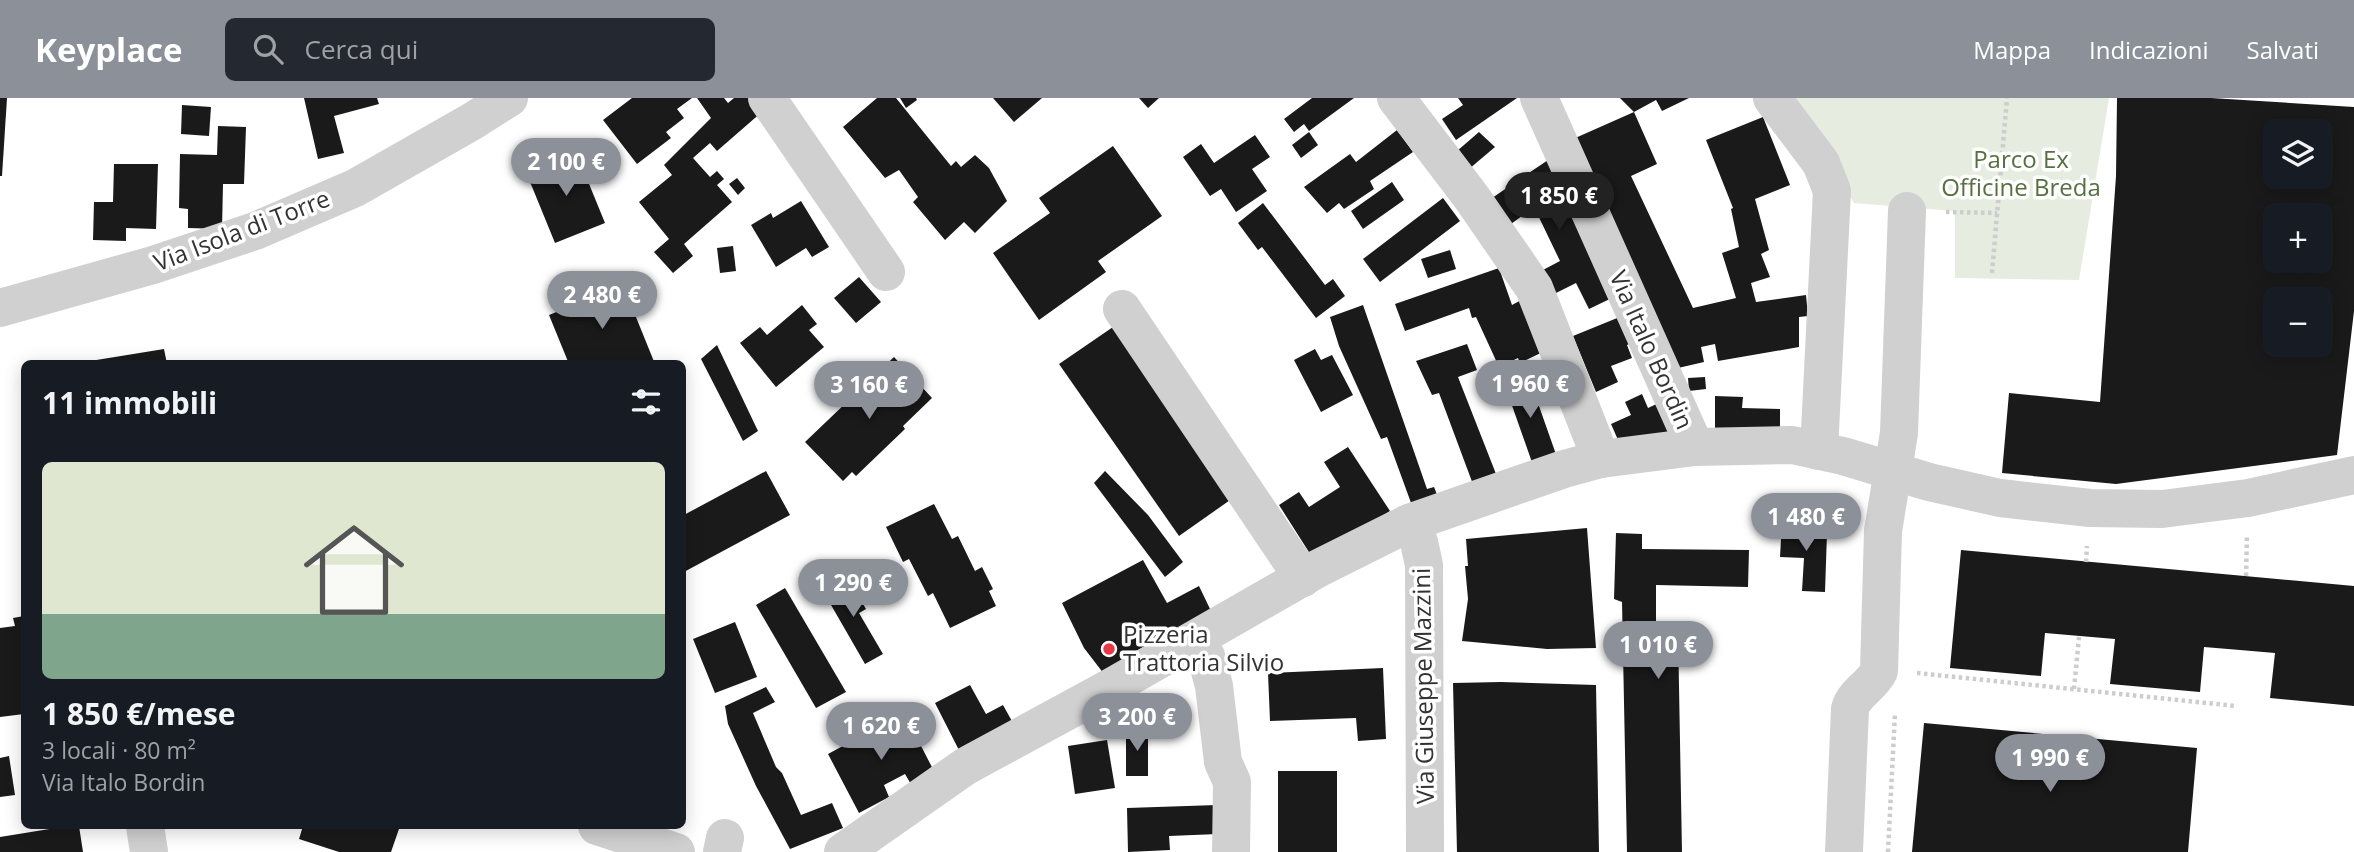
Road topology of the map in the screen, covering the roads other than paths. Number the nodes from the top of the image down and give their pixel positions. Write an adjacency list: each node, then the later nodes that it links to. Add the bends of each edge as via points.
1 (509, 98): 6 (street, Via Isola di Torre)
2 (767, 98): 8 (street)
3 (1396, 98): 13 (street, via 1534,288)
4 (1539, 98): 11 (street, Via Italo Bordin)
5 (1772, 98): 12 (street, via 1821,163 1832,191)
6 (463, 110): 9 (street, Via Isola di Torre, via 355,188 255,231)
7 (1907, 211): 14 (street)
8 (886, 272)
9 (0, 308)
10 (1122, 309): 17 (street)
11 (1695, 447): 12 (street, Via Italo Bordin, via 1781,445); 13 (street, Via Italo Bordin)
12 (1819, 451): 14 (street, Via Italo Bordin)
13 (1601, 459): 16 (street, Via Italo Bordin)
14 (1894, 472): 15 (street, Via Italo Bordin, via 2000,498 2090,508 2162,509 2248,498); 26 (street, via 1883,531 1878,671 1850,709)
15 (2354, 475)
16 (1409, 523): 17 (street, Via Italo Bordin); 25 (street, Via Giuseppe Mazzini, via 1424,565)
17 (1303, 578): 18 (street, Via Italo Bordin)
18 (1195, 640): 23 (street, Via Italo Bordin, via 966,766); 24 (street, via 1206,656 1214,686 1223,762 1232,782)
19 (145, 829): 21 (street)
20 (606, 829): 22 (street)
21 (149, 852)
22 (676, 852)
23 (843, 852)
24 (1231, 852)
25 (1425, 852)
26 (1844, 852)

